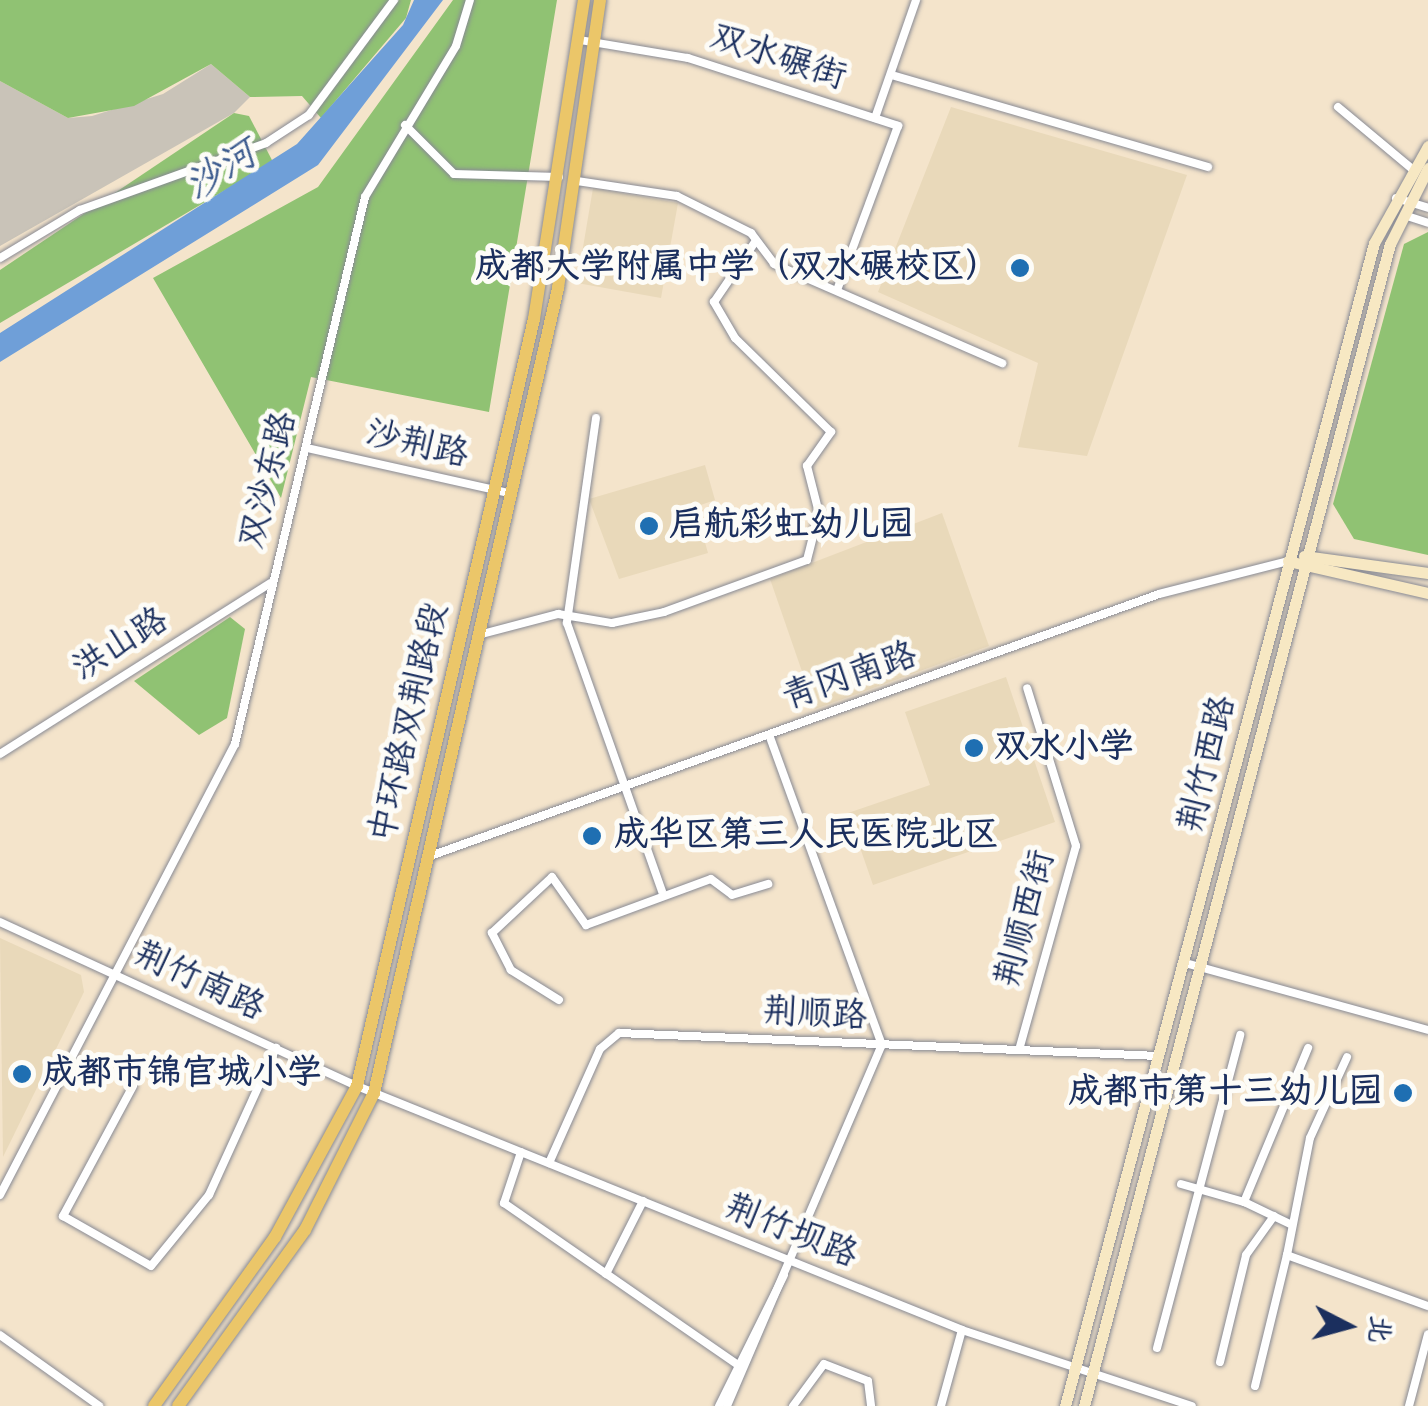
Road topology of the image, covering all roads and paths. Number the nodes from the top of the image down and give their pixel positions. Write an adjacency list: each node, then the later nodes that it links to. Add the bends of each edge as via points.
1 (394, 0): 24 (street, via 309,115 290,128 80,210)
2 (470, 0): 11 (street, 双沙东路, via 456,46)
3 (584, 0): 6 (main road, 中环路双荆路段)
4 (600, 0): 7 (main road, 中环路双荆路段)
5 (916, 0): 8 (street)
6 (580, 40): 7 (street, 双水碾街); 16 (main road, 中环路双荆路段)
7 (595, 42): 10 (street, 双水碾街, via 688,58); 17 (main road, 中环路双荆路段)
8 (895, 76): 10 (street); 13 (street)
9 (1338, 107): 14 (street)
10 (874, 118): 25 (street, 双水碾街, via 898,126)
11 (406, 125): 16 (street, via 454,174); 28 (street, 双沙东路, via 365,197)
12 (1428, 146): 14 (main road, 荆竹西路)
13 (1208, 167)
14 (1411, 168): 18 (main road, 荆竹西路)
15 (1428, 168): 20 (main road, 荆竹西路)
16 (560, 177): 29 (main road, 中环路双荆路段)
17 (578, 180): 23 (street, via 677,196); 30 (main road, 中环路双荆路段)
18 (1396, 198): 20 (street); 21 (main road, 荆竹西路)
19 (1428, 208): 20 (street)
20 (1407, 209): 21 (street); 22 (street); 31 (main road, 荆竹西路)
21 (1390, 210): 32 (main road, 荆竹西路)
22 (1428, 222)
23 (755, 242): 25 (street, via 774,264); 37 (street, via 714,302 735,338 830,432 807,466 819,513 807,560 664,612 612,623)
24 (0, 258)
25 (837, 290): 26 (street, via 890,321)
26 (1002, 363)
27 (596, 418): 37 (street)
28 (307, 448): 29 (street, 沙荆路); 35 (street, 双沙东路)
29 (494, 490): 30 (street, 沙荆路); 60 (main road, 中环路双荆路段)
30 (515, 494): 38 (main road, 中环路双荆路段)
31 (1308, 555): 32 (main road); 33 (main road, 荆竹西路); 34 (main road)
32 (1288, 561): 33 (main road); 40 (street, 青冈南路, via 1158,594); 47 (main road, 荆竹西路)
33 (1304, 572): 36 (main road); 48 (main road, 荆竹西路)
34 (1428, 572)
35 (271, 584): 41 (street, 洪山路); 49 (street, 双沙东路, via 235,744)
36 (1428, 593)
37 (568, 616): 38 (street); 42 (street)
38 (482, 634): 43 (main road, 中环路双荆路段)
39 (1026, 688): 56 (street, 荆顺西街, via 1076,846)
40 (769, 735): 42 (street, 青冈南路); 53 (street)
41 (0, 754)
42 (628, 784): 43 (street, 青冈南路); 45 (street)
43 (433, 856): 61 (main road, 中环路双荆路段)
44 (768, 884): 45 (street, via 747,896 711,879)
45 (662, 892): 50 (street, via 586,925 552,878 492,933 511,970)
46 (0, 922): 49 (street, 荆竹南路)
47 (1185, 964): 48 (street); 57 (main road, 荆竹西路)
48 (1200, 967): 51 (street); 82 (main road, 荆竹西路)
49 (116, 973): 54 (street, 荆竹南路); 66 (street, 双沙东路)
50 (559, 1000)
51 (1428, 1030)
52 (1240, 1035): 65 (street)
53 (882, 1046): 56 (street, 荆顺路); 63 (street, 荆顺路, via 619,1033 600,1049); 72 (street)
54 (276, 1048): 59 (street, via 209,1194 150,1266 63,1216); 60 (street, 荆竹南路)
55 (1308, 1048): 68 (street)
56 (1020, 1050): 57 (street, 荆顺路)
57 (1158, 1056): 81 (main road, 荆竹西路)
58 (1347, 1057): 70 (street, via 1310,1138)
59 (132, 1086)
60 (357, 1086): 61 (street, 荆竹南路); 85 (main road, 中环路双荆路段, via 275,1237)
61 (374, 1092): 62 (street, 荆竹坝路); 86 (main road, 中环路双荆路段, via 305,1230)
62 (521, 1152): 63 (street, 荆竹坝路); 73 (street, via 504,1203)
63 (549, 1164): 67 (street, 荆竹坝路)
64 (1181, 1184): 65 (street)
65 (1199, 1189): 68 (street); 78 (street)
66 (0, 1195)
67 (643, 1201): 72 (street, 荆竹坝路); 73 (street)
68 (1244, 1202): 69 (street)
69 (1274, 1216): 70 (street); 79 (street, via 1246,1255)
70 (1290, 1224): 71 (street)
71 (1287, 1255): 74 (street); 83 (street)
72 (792, 1262): 75 (street, 荆竹坝路); 80 (street); 88 (street)
73 (606, 1274): 80 (street)
74 (1428, 1306)
75 (962, 1330): 81 (street, 荆竹坝路); 91 (street)
76 (1428, 1334): 95 (street)
77 (0, 1335): 84 (street)
78 (1158, 1348)
79 (1220, 1362)
80 (739, 1366): 87 (street)
81 (1074, 1372): 82 (street, 荆竹坝路); 92 (main road, 荆竹西路)
82 (1091, 1378): 93 (main road, 荆竹西路); 94 (street, 荆竹坝路)
83 (1256, 1386)
84 (99, 1406)
85 (154, 1406)
86 (178, 1406)
87 (719, 1406)
88 (727, 1406)
89 (793, 1406): 90 (street, via 824,1364 868,1380)
90 (871, 1406)
91 (941, 1406)
92 (1066, 1406)
93 (1084, 1406)
94 (1192, 1406)
95 (1408, 1406)

